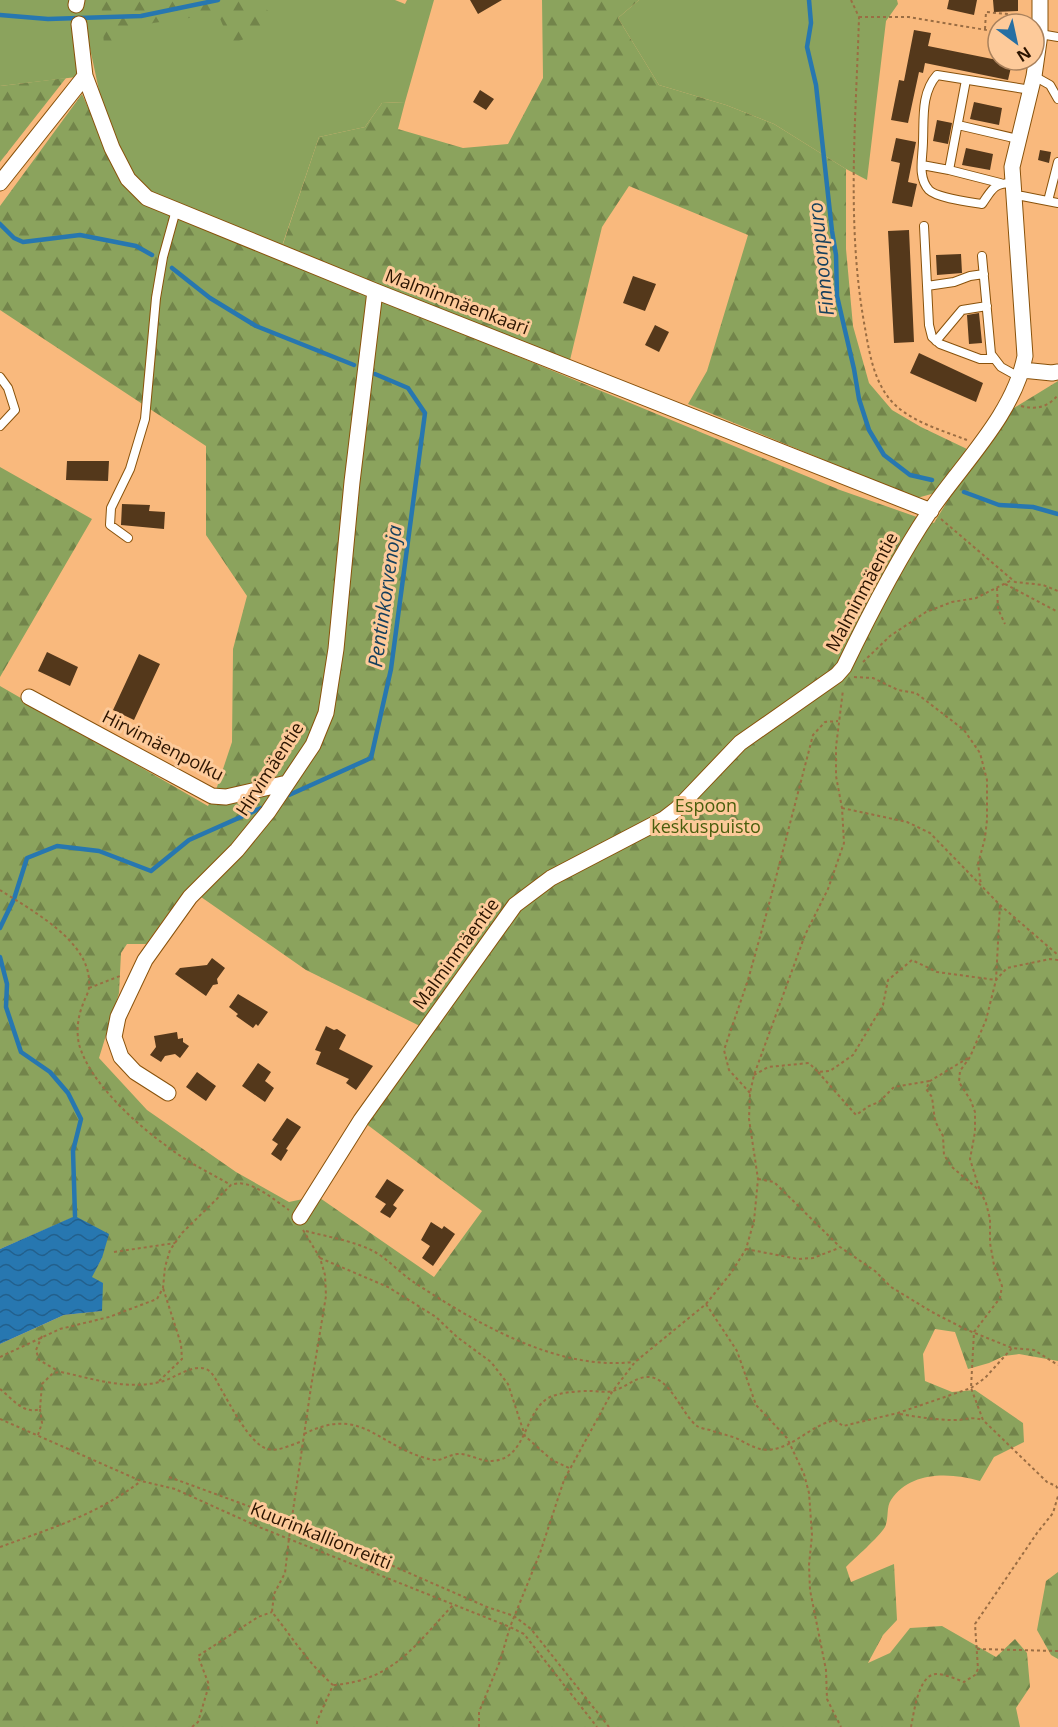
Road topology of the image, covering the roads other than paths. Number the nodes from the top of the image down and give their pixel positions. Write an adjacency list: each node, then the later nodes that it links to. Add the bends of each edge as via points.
1 (79, 24): 3 (street, Malminmäenkaari)
2 (1035, 72): 5 (street, Malminmäentie)
3 (84, 76): 12 (street); 16 (street, Malminmäenkaari, via 128,179 147,198)
4 (966, 80): 5 (lane); 7 (lane); 10 (lane, via 937,75 930,82 922,120)
5 (1033, 83): 6 (lane, via 1050,85); 8 (street, Malminmäentie)
6 (1058, 99)
7 (958, 125): 8 (lane); 11 (lane)
8 (1018, 139): 13 (street, Malminmäentie)
9 (1058, 162): 14 (lane)
10 (922, 165): 11 (lane); 13 (lane, via 922,180 937,195 982,204 994,188)
11 (949, 170): 13 (lane)
12 (0, 183)
13 (1008, 188): 14 (lane, via 1022,196); 26 (street, Malminmäentie, via 1025,356)
14 (1048, 201): 15 (lane)
15 (1058, 203)
16 (176, 210): 21 (street, Malminmäenkaari); 30 (lane, via 156,298 145,419 130,469 111,508 110,525)
17 (924, 226): 20 (lane)
18 (982, 256): 19 (lane)
19 (984, 274): 20 (lane); 22 (lane)
20 (927, 286): 23 (lane, via 929,325)
21 (375, 291): 29 (street, Malminmäenkaari); 32 (street, Hirvimäentie, via 326,713 313,745)
22 (987, 306): 23 (lane, via 963,310); 24 (lane)
23 (936, 340): 24 (lane, via 980,359)
24 (994, 358): 26 (lane, via 1000,367)
25 (1058, 372): 26 (street)
26 (1021, 374): 29 (street, Malminmäentie, via 999,417)
27 (0, 377): 28 (lane, via 15,410)
28 (0, 426)
29 (930, 510): 34 (street, Malminmäentie, via 875,604 851,671 829,681 740,743 664,819 551,878 515,905 361,1120)
30 (128, 538)
31 (29, 697): 32 (street, Hirvimäenpolku, via 212,796 226,797)
32 (287, 783): 33 (street, Hirvimäentie, via 237,850 190,897 140,968 118,1017 114,1037 121,1057 135,1072)
33 (168, 1093)
34 (301, 1223)

